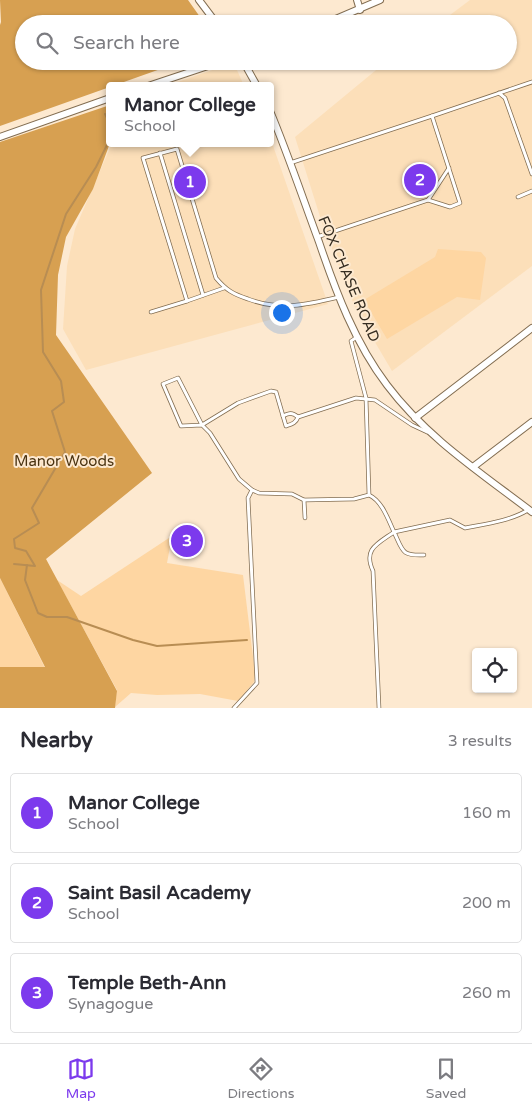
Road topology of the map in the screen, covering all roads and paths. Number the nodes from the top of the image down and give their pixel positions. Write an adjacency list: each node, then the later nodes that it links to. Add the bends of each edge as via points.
1 (199, 0): 5 (street)
2 (357, 0): 4 (street)
3 (380, 0): 4 (street)
4 (360, 10): 6 (street)
5 (210, 15)
6 (347, 15)
7 (196, 70): 9 (street)
8 (249, 70): 10 (street)
9 (160, 82)
10 (255, 82)
11 (532, 82): 12 (lane)
12 (499, 93): 14 (lane); 20 (lane, via 505,98)
13 (106, 99): 16 (street)
14 (432, 116): 18 (lane); 19 (lane)
15 (274, 121): 18 (street, FOX CHASE ROAD)
16 (0, 137)
17 (160, 153): 25 (lane, via 177,149 216,278); 26 (lane); 28 (lane, via 143,158)
18 (290, 163): 24 (street, FOX CHASE ROAD)
19 (449, 168): 23 (lane); 23 (lane, via 460,203 450,208)
20 (532, 174)
21 (532, 191): 22 (lane)
22 (518, 197)
23 (428, 200): 24 (lane)
24 (317, 237): 27 (street, FOX CHASE ROAD)
25 (224, 288): 26 (lane); 27 (lane, via 261,304 288,307)
26 (203, 295): 28 (lane)
27 (340, 296): 31 (street, FOX CHASE ROAD)
28 (188, 301): 29 (lane)
29 (151, 312)
30 (532, 328): 35 (street)
31 (357, 337): 32 (lane, via 351,342); 35 (street, FOX CHASE ROAD, via 387,385)
32 (366, 398): 34 (lane, via 356,398); 38 (lane, via 375,400); 41 (lane)
33 (283, 416): 34 (lane, via 289,413); 34 (lane, via 286,426); 37 (lane, via 276,392 271,391 245,400)
34 (298, 417)
35 (415, 418): 38 (street, FOX CHASE ROAD)
36 (532, 422): 39 (street)
37 (202, 425): 37 (lane, via 178,378 163,384 181,426); 40 (lane, via 239,480)
38 (435, 436): 39 (street, FOX CHASE ROAD)
39 (473, 467): 43 (street, FOX CHASE ROAD)
40 (252, 490): 42 (lane, via 292,494); 47 (lane, via 248,498 257,683)
41 (369, 495): 42 (lane, via 354,499); 45 (lane, via 380,504)
42 (304, 500): 44 (lane)
43 (530, 511): 45 (lane, via 465,528 450,520)
44 (305, 518)
45 (394, 532): 46 (lane, via 404,552); 48 (lane, via 375,545 369,562 373,572)
46 (424, 555)
47 (234, 708)
48 (379, 708)

